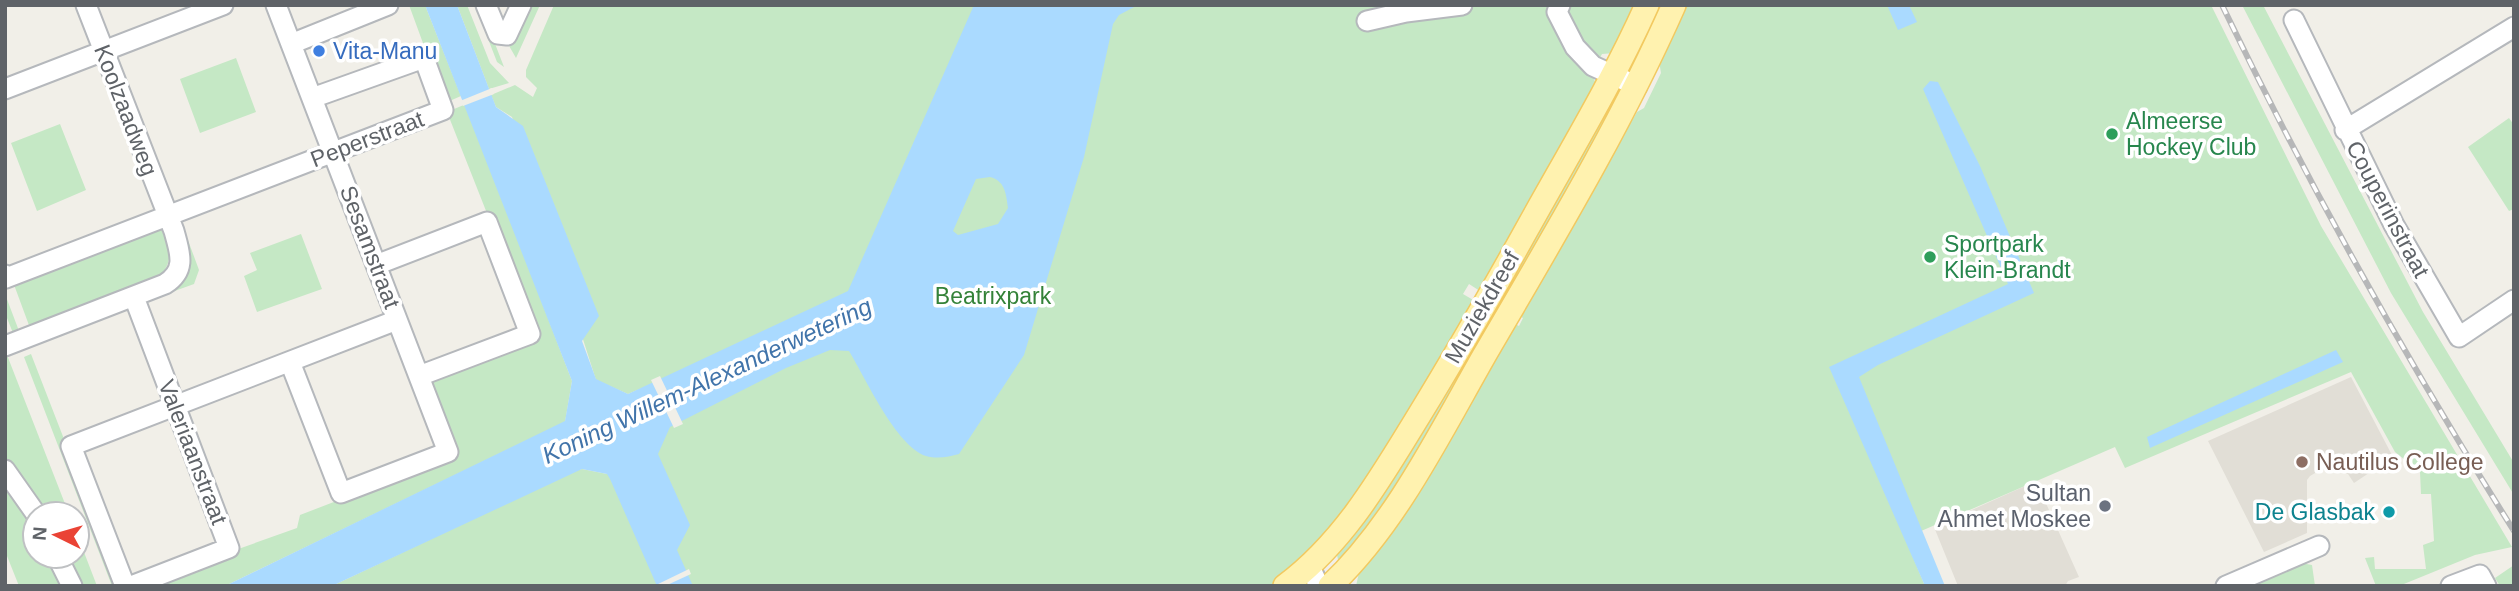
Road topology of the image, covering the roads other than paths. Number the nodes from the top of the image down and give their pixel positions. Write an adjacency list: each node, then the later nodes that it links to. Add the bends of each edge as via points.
1 (86, 5): 15 (street, Koolzaadweg)
2 (223, 5): 15 (street)
3 (276, 5): 14 (street, Sesamstraat)
4 (388, 5): 14 (street)
5 (486, 5): 6 (street, via 498,34 507,35)
6 (521, 5)
7 (1462, 5): 12 (street)
8 (1647, 5): 16 (main road, Muziekdreef)
9 (1674, 5): 17 (main road, Muziekdreef)
10 (1554, 8): 16 (street, via 1583,57)
11 (2294, 20): 20 (street, Couperinstraat)
12 (1367, 21)
13 (2514, 27): 20 (street)
14 (291, 44): 19 (street, Sesamstraat)
15 (104, 52): 18 (street); 22 (street, Koolzaadweg)
16 (1614, 76): 17 (street); 37 (main road, Muziekdreef, via 1473,327 1348,526)
17 (1637, 86): 37 (main road, Muziekdreef, via 1423,462 1360,556)
18 (5, 89)
19 (312, 99): 21 (street, Sesamstraat); 21 (street, Peperstraat, via 424,58 443,110)
20 (2345, 130): 26 (street, Couperinstraat, via 2459,337)
21 (333, 152): 22 (street, Peperstraat); 23 (street, Sesamstraat)
22 (167, 215): 24 (street); 25 (street, Koolzaadweg, via 181,266 165,285)
23 (376, 265): 27 (street, Sesamstraat); 30 (street, via 487,222 513,289 530,334)
24 (6, 276)
25 (134, 297): 28 (street, Koolzaadweg); 31 (street, Valeriaanstraat)
26 (2514, 300)
27 (397, 320): 29 (street, Sesamstraat); 30 (street)
28 (8, 344)
29 (290, 362): 30 (street, via 341,493 448,452); 31 (street, Sesamstraat)
30 (419, 376)
31 (175, 406): 39 (street, Sesamstraat, via 71,446); 40 (street, Valeriaanstraat, via 229,548)
32 (5, 470): 33 (street)
33 (26, 500)
34 (2319, 546): 42 (street)
35 (64, 570): 38 (street)
36 (2483, 580): 43 (street)
37 (1325, 582): 41 (main road, Muziekdreef)
38 (72, 586)
39 (125, 586)
40 (131, 586)
41 (1285, 586)
42 (2226, 586)
43 (2451, 586)

